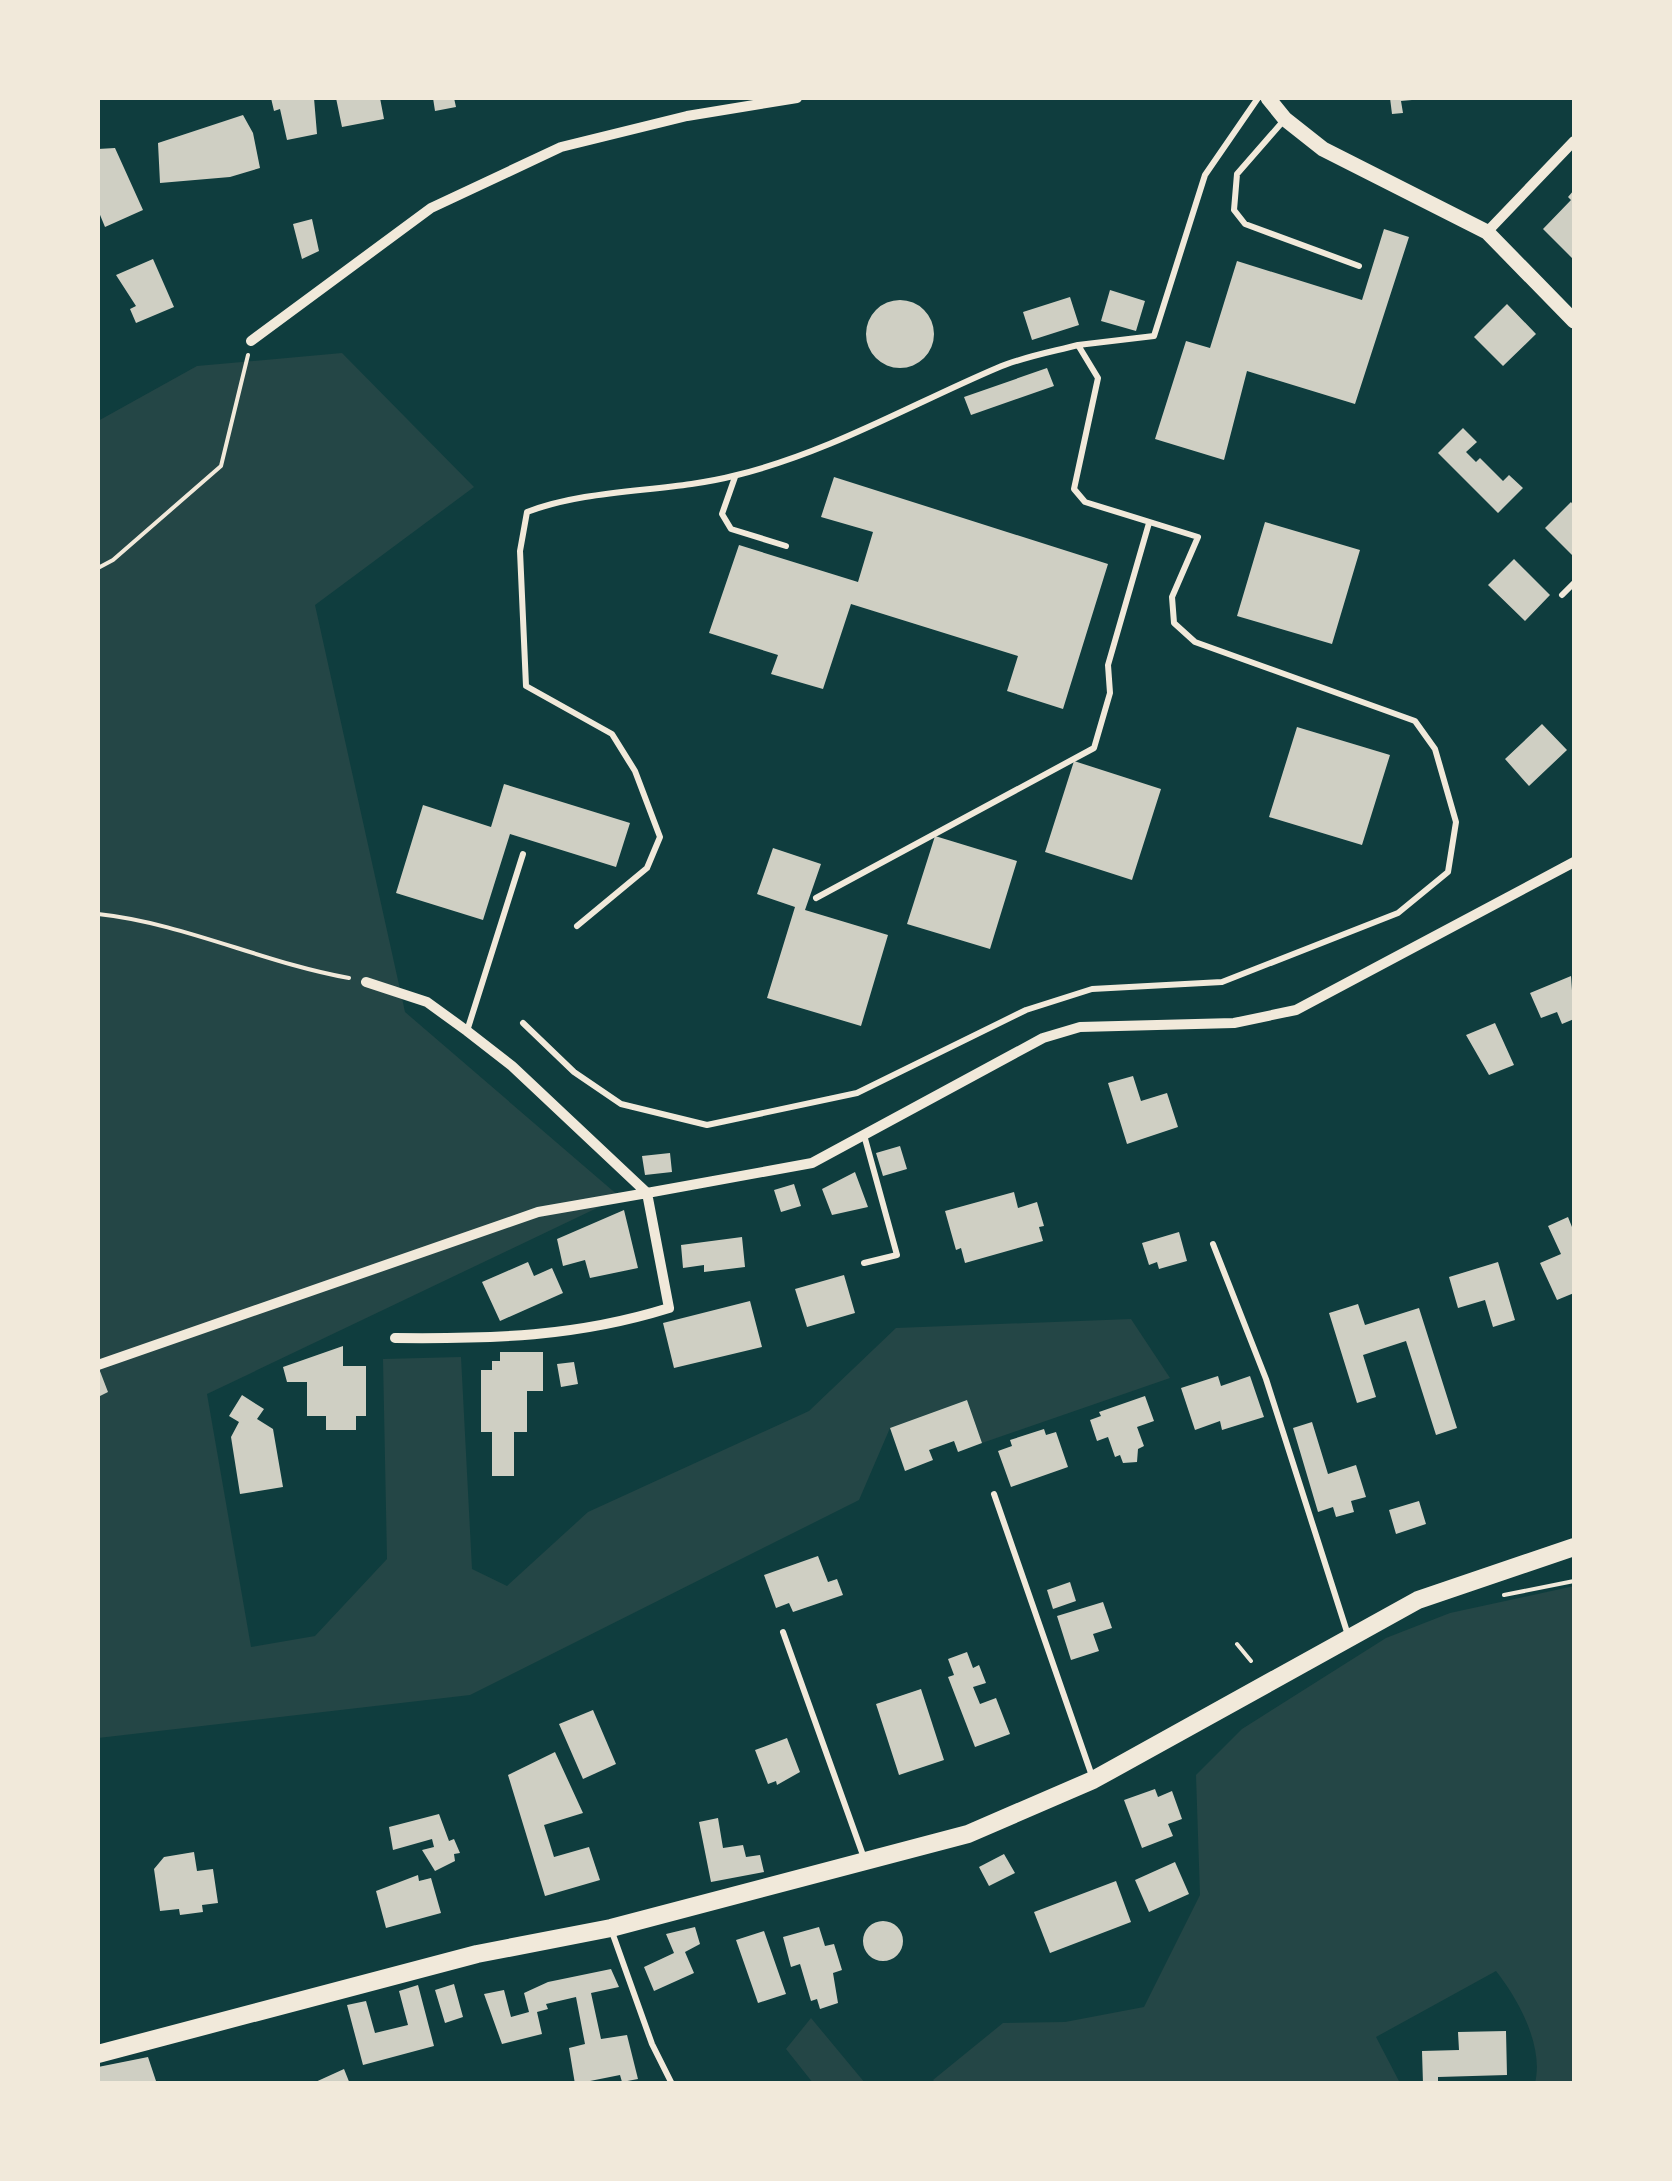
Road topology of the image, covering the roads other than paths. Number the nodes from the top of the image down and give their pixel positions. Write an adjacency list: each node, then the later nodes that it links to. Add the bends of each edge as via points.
1 (797, 98): 9 (street, via 560,146 430,208)
2 (1258, 98): 10 (lane, via 1206,175 1154,336)
3 (1268, 98): 4 (street)
4 (1285, 119): 6 (street, via 1323,149); 7 (lane, via 1237,174 1234,210 1245,224)
5 (1574, 141): 6 (street)
6 (1487, 232): 8 (street)
7 (1359, 266)
8 (1574, 322)
9 (252, 340)
10 (1078, 345): 11 (lane, via 1000,367 824,448); 12 (lane, via 1098,378 1074,488 1085,502)
11 (736, 476): 13 (lane, via 722,514 730,529); 19 (lane, via 557,501 527,512 520,551 526,686 612,734 660,837 646,868)
12 (1149, 522): 18 (lane, via 1108,665 1110,694 1094,748); 21 (lane, via 1198,537 1172,597 1174,623 1195,642 1415,721 1435,749 1456,822 1448,872 1398,913 1222,982 1092,988 1026,1010 857,1093 707,1125 621,1104 574,1072)
13 (786, 546)
14 (1574, 584): 15 (lane)
15 (1562, 596)
16 (523, 854): 22 (lane)
17 (1574, 862): 23 (street, via 1296,1010 1234,1023 1080,1027 1043,1038)
18 (816, 898)
19 (577, 926)
20 (366, 982): 22 (street, via 428,1002)
21 (524, 1023)
22 (467, 1031): 24 (street)
23 (864, 1135): 24 (street, via 812,1163); 26 (lane, via 897,1255)
24 (646, 1194): 27 (street, via 669,1308 605,1328); 28 (street, via 538,1212)
25 (1213, 1244): 32 (lane, via 1266,1378)
26 (864, 1263)
27 (395, 1338)
28 (98, 1365)
29 (994, 1494): 33 (lane)
30 (1574, 1547): 32 (main road, via 1418,1600)
31 (784, 1632): 34 (lane)
32 (1349, 1637): 33 (main road)
33 (1093, 1780): 34 (main road, via 968,1834)
34 (866, 1864): 35 (main road)
35 (610, 1928): 36 (main road, via 477,1954); 37 (lane)
36 (98, 2054)
37 (672, 2084)

